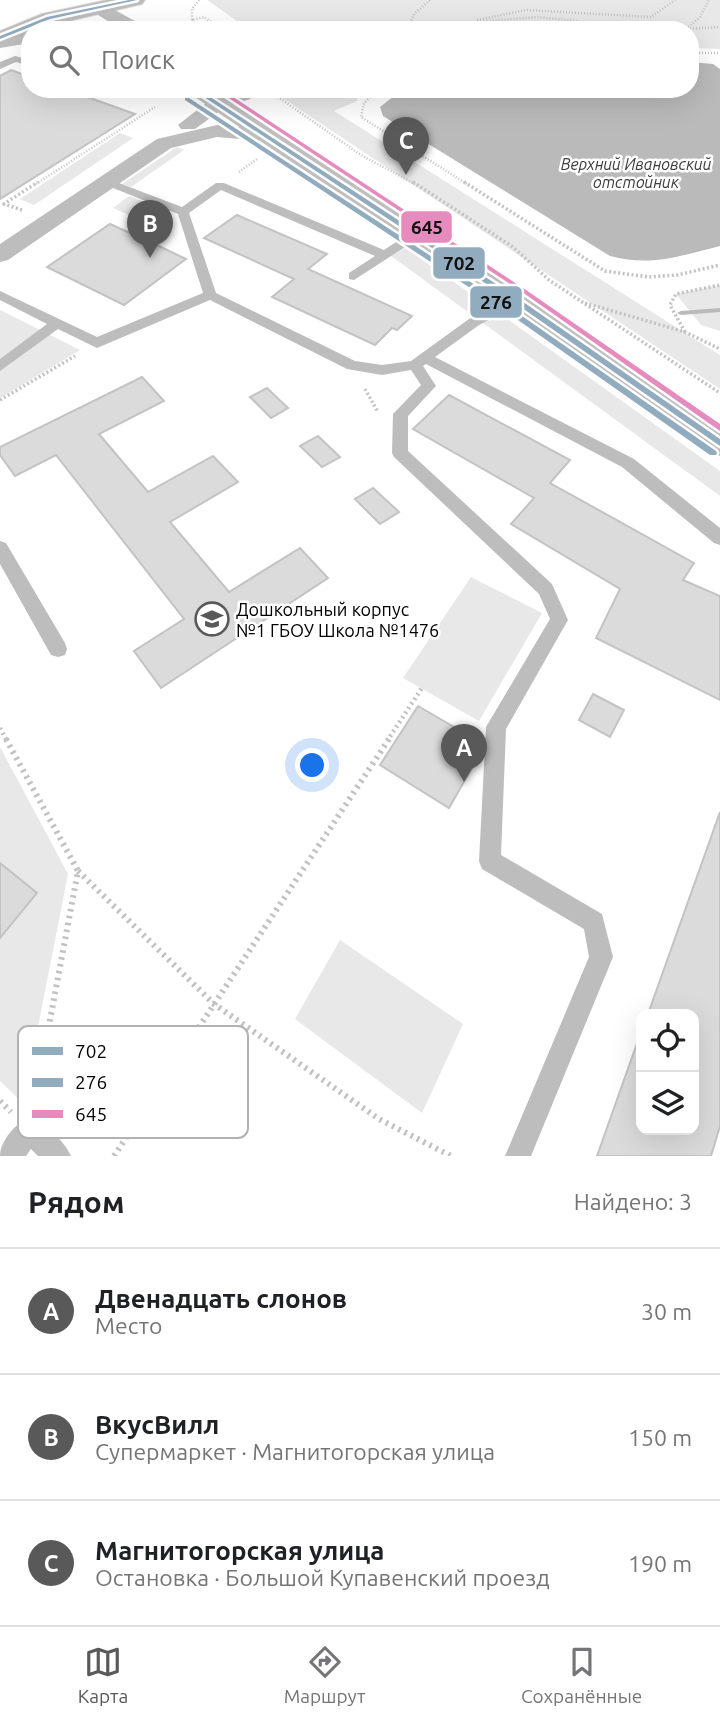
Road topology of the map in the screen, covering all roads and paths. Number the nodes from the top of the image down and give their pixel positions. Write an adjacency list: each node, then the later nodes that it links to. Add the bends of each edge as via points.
1 (135, 0): 6 (main road)
2 (199, 0): 7 (path, via 192,9)
3 (430, 0): 11 (path)
4 (676, 0): 12 (path, via 651,17 527,10)
5 (709, 0): 15 (path)
6 (102, 9): 8 (main road); 9 (main road)
7 (192, 20): 10 (path, via 204,17)
8 (42, 21)
9 (122, 21)
10 (210, 21)
11 (411, 21)
12 (473, 21)
13 (496, 21): 14 (path, via 538,17)
14 (575, 21)
15 (696, 21)
16 (720, 27): 17 (path)
17 (699, 28)
18 (21, 31): 20 (main road)
19 (21, 38): 20 (main road)
20 (0, 40)
21 (699, 52): 22 (path)
22 (720, 53)
23 (21, 61): 24 (lane)
24 (0, 66)
25 (133, 98): 31 (path)
26 (234, 98): 34 (street)
27 (242, 98): 33 (main road)
28 (246, 98): 56 (main road)
29 (248, 98): 47 (path, via 399,173 513,247)
30 (369, 98): 41 (path, via 360,117 606,271 652,279)
31 (155, 107): 32 (path); 36 (path, via 4,204)
32 (164, 111)
33 (262, 135): 34 (street, via 216,131); 38 (main road)
34 (164, 143): 35 (street)
35 (107, 182): 37 (lane); 39 (street)
36 (26, 211)
37 (183, 212): 40 (lane, via 220,185); 45 (lane)
38 (415, 235): 40 (lane); 46 (main road)
39 (0, 255)
40 (383, 255): 42 (lane)
41 (720, 265)
42 (354, 276)
43 (720, 285): 49 (path, via 676,294 670,305)
44 (0, 295): 48 (lane)
45 (210, 295): 50 (lane); 52 (lane, via 352,366 382,370)
46 (517, 301): 52 (lane, via 474,322); 57 (main road)
47 (581, 302): 49 (path); 54 (path)
48 (58, 323): 50 (lane); 53 (lane)
49 (685, 332): 51 (path)
50 (97, 343): 55 (path)
51 (720, 349)
52 (420, 361): 58 (lane, via 628,463); 76 (lane, via 429,387 401,414 400,453 546,589 559,620 496,727 490,861 594,922 601,957)
53 (0, 366)
54 (720, 393)
55 (0, 400)
56 (720, 417)
57 (720, 443)
58 (720, 538)
59 (0, 548): 60 (lane)
60 (58, 649)
61 (422, 688): 64 (path)
62 (0, 727): 63 (path)
63 (78, 871): 64 (path); 65 (path)
64 (214, 1004): 66 (path); 67 (path)
65 (49, 1026)
66 (200, 1026)
67 (246, 1026)
68 (248, 1028): 75 (path, via 379,1119)
69 (23, 1138): 72 (lane)
70 (38, 1138): 73 (lane)
71 (126, 1138): 74 (path)
72 (10, 1156)
73 (58, 1156)
74 (114, 1156)
75 (451, 1156)
76 (518, 1156)

